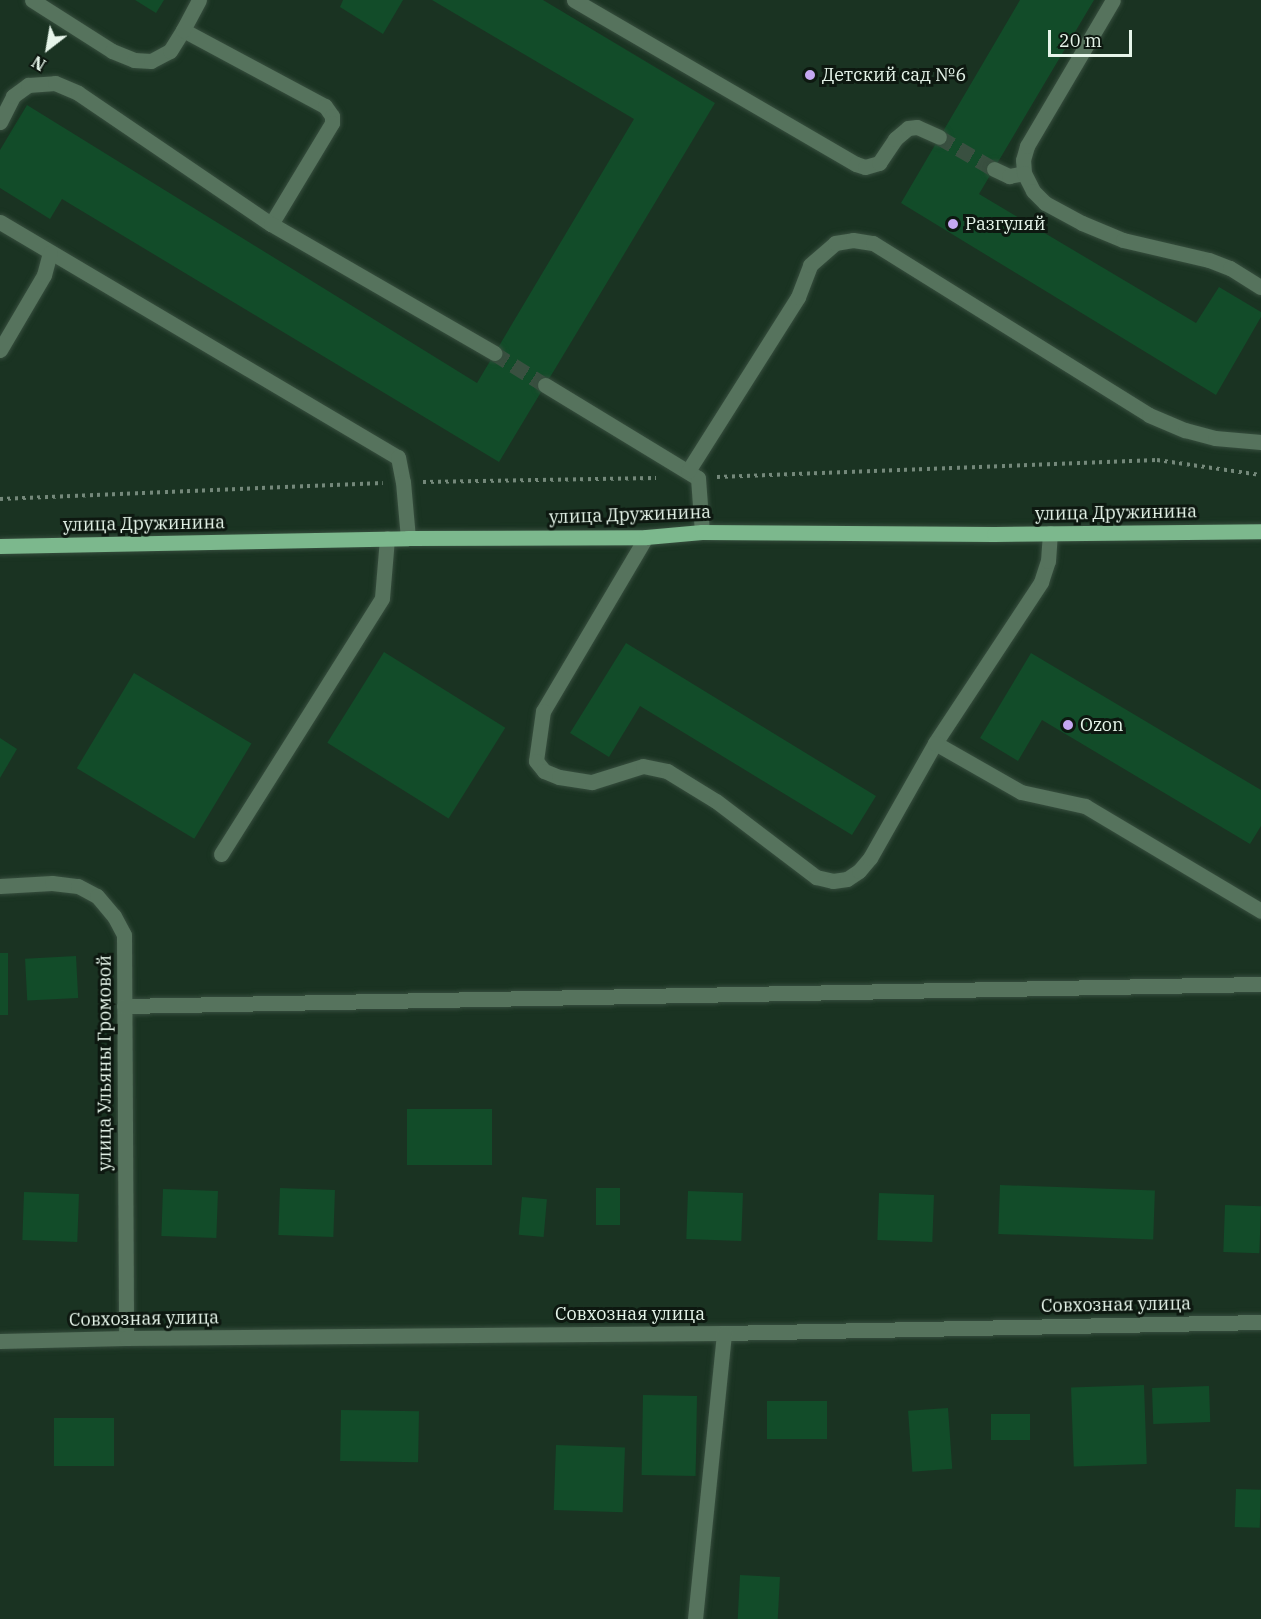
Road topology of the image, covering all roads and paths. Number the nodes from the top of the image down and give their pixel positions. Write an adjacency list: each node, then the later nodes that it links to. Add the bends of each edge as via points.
1 (32, 0): 5 (street, via 112,51 134,60 151,61 170,51)
2 (199, 0): 5 (street)
3 (574, 0): 7 (street, via 856,164 879,163 908,128 917,127)
4 (1113, 0): 9 (street, via 1027,146)
5 (183, 30): 11 (street, via 325,106 332,116 332,123)
6 (0, 122): 11 (street, via 13,96 28,85 55,83 78,93)
7 (939, 137)
8 (994, 169): 9 (street, via 1009,176)
9 (1024, 173): 13 (street, via 1032,190 1045,203 1082,223 1123,240 1209,260)
10 (0, 222): 12 (street)
11 (272, 224): 16 (street)
12 (50, 253): 14 (street, via 44,275); 21 (street, via 398,457)
13 (1261, 287)
14 (5, 329): 15 (street)
15 (0, 351)
16 (494, 353)
17 (545, 385): 19 (street)
18 (1261, 442): 19 (street, via 1215,438 1149,415 873,243 853,240 835,243 810,265 798,297)
19 (693, 474): 20 (path, via 1157,460); 21 (path); 24 (street)
20 (1261, 475)
21 (404, 482): 22 (path); 28 (street)
22 (0, 499)
23 (1261, 531): 25 (main road, улица Дружинина)
24 (702, 532): 25 (main road, улица Дружинина); 26 (main road, улица Дружинина)
25 (1050, 533): 30 (street, via 1048,561 1041,582)
26 (646, 537): 28 (main road, улица Дружинина); 30 (street, via 543,711 536,762 544,771 592,782 643,766 667,771 716,801 816,876 832,881 847,879 870,858)
27 (387, 538): 28 (main road, улица Дружинина); 29 (main road, улица Дружинина); 31 (street, via 382,598)
28 (408, 538)
29 (0, 546)
30 (935, 743): 33 (street, via 1020,792 1085,806)
31 (221, 854)
32 (0, 886): 35 (street, улица Ульяны Громовой, via 52,883 78,886 97,896 124,935)
33 (1261, 911)
34 (1261, 984): 35 (street)
35 (124, 1006): 38 (street, улица Ульяны Громовой)
36 (1261, 1322): 37 (street, Совхозная улица)
37 (724, 1333): 38 (street, Совхозная улица); 40 (street)
38 (126, 1338): 39 (street, Совхозная улица)
39 (0, 1341)
40 (695, 1619)

